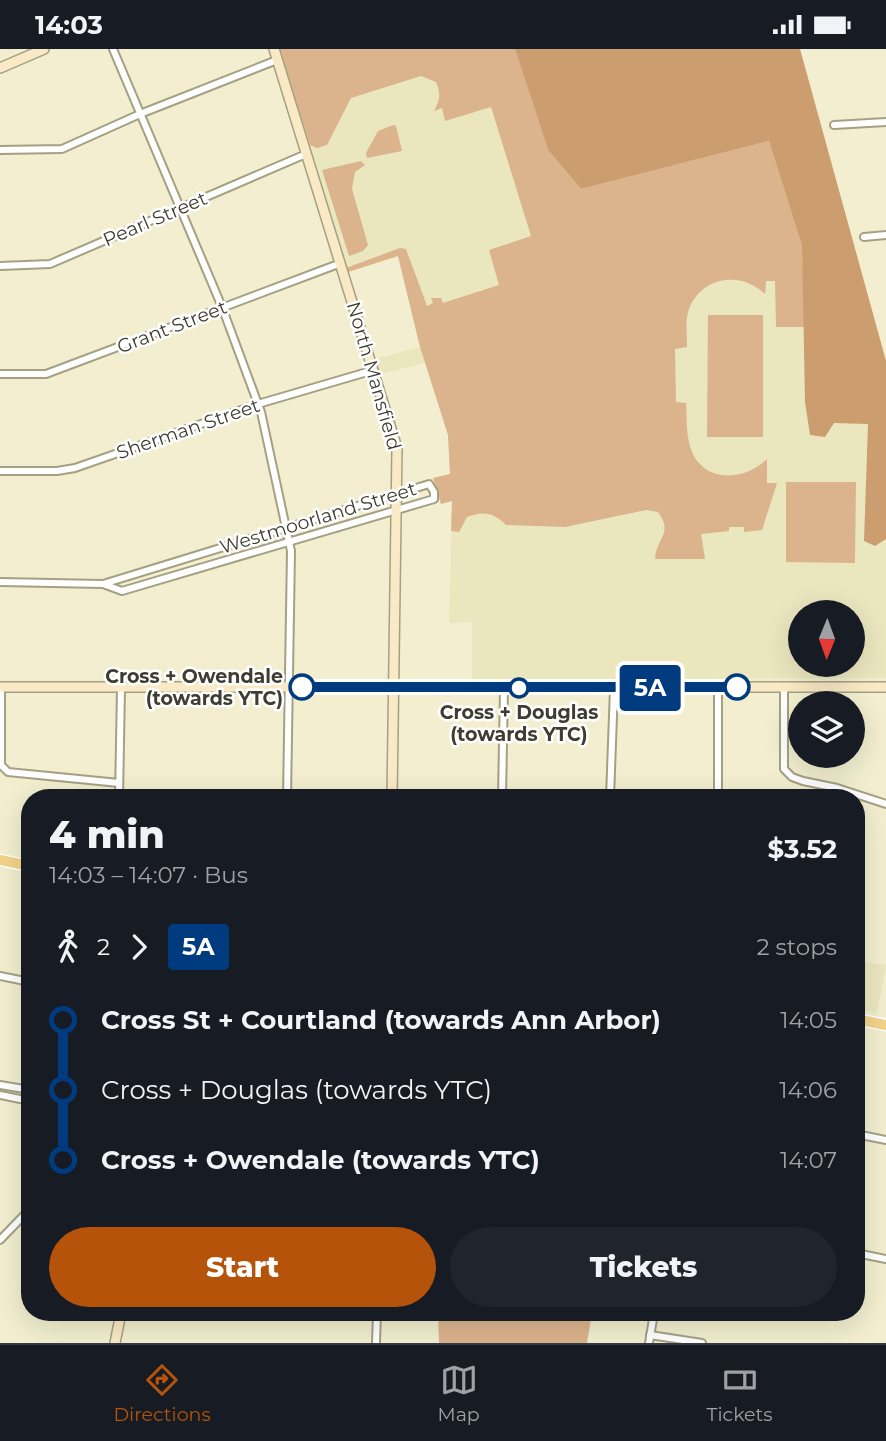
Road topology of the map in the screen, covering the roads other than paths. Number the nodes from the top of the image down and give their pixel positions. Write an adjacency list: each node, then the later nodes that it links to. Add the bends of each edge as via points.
1 (44, 49): 5 (main road)
2 (113, 49): 6 (street)
3 (274, 49): 4 (main road, North Mansfield)
4 (277, 60): 6 (street); 10 (main road, North Mansfield)
5 (0, 68)
6 (140, 114): 9 (street, via 62,149); 11 (street)
7 (886, 122): 8 (street)
8 (834, 125)
9 (0, 150)
10 (306, 154): 11 (street, Pearl Street); 14 (main road, North Mansfield)
11 (181, 208): 15 (street, Pearl Street, via 50,264); 16 (street)
12 (886, 235): 13 (street)
13 (864, 237)
14 (341, 263): 16 (street, Grant Street); 17 (main road, North Mansfield)
15 (0, 265)
16 (222, 307): 18 (street, Grant Street, via 46,375); 19 (street)
17 (374, 370): 19 (street, Sherman Street); 21 (main road, North Mansfield, via 397,448)
18 (0, 374)
19 (258, 404): 20 (street, Sherman Street, via 75,468); 23 (street)
20 (0, 471)
21 (398, 494): 22 (main road, North Mansfield); 22 (street, Westmoorland Street, via 429,484 434,499); 23 (street, Westmoorland Street)
22 (397, 510): 24 (street, Westmoorland Street); 32 (main road, North Mansfield)
23 (286, 527): 24 (street); 26 (street, Westmoorland Street)
24 (289, 542): 26 (street, Westmoorland Street, via 122,591); 31 (street)
25 (0, 582): 26 (street, Westmoorland Street)
26 (103, 584)
27 (0, 687): 30 (main road); 36 (street, via 1,765 8,772)
28 (784, 687): 29 (main road); 35 (main road); 37 (street, via 784,769 792,777)
29 (886, 687)
30 (121, 688): 31 (main road); 36 (street)
31 (290, 688): 32 (main road); 39 (street)
32 (394, 688): 33 (main road); 40 (main road, North Mansfield)
33 (504, 688): 34 (main road); 41 (street)
34 (614, 688): 35 (main road); 42 (street)
35 (718, 688): 43 (street)
36 (119, 783): 38 (street)
37 (837, 788): 44 (street)
38 (119, 789)
39 (287, 789)
40 (392, 789)
41 (502, 789)
42 (610, 789)
43 (718, 789)
44 (840, 789)
45 (865, 797): 46 (street)
46 (886, 804)
47 (0, 860): 48 (main road)
48 (21, 864)
49 (0, 976): 50 (street)
50 (21, 980)
51 (865, 1022): 52 (main road)
52 (886, 1025)
53 (0, 1085): 54 (street)
54 (21, 1088)
55 (0, 1095): 56 (street)
56 (21, 1099)
57 (865, 1135): 58 (street)
58 (886, 1139)
59 (21, 1218): 60 (street)
60 (0, 1240)
61 (865, 1255): 62 (street)
62 (886, 1259)
63 (119, 1321): 67 (main road)
64 (377, 1321): 68 (street)
65 (653, 1321): 66 (street)
66 (650, 1335): 69 (street); 70 (street)
67 (115, 1343)
68 (376, 1343)
69 (649, 1343)
70 (702, 1343)

